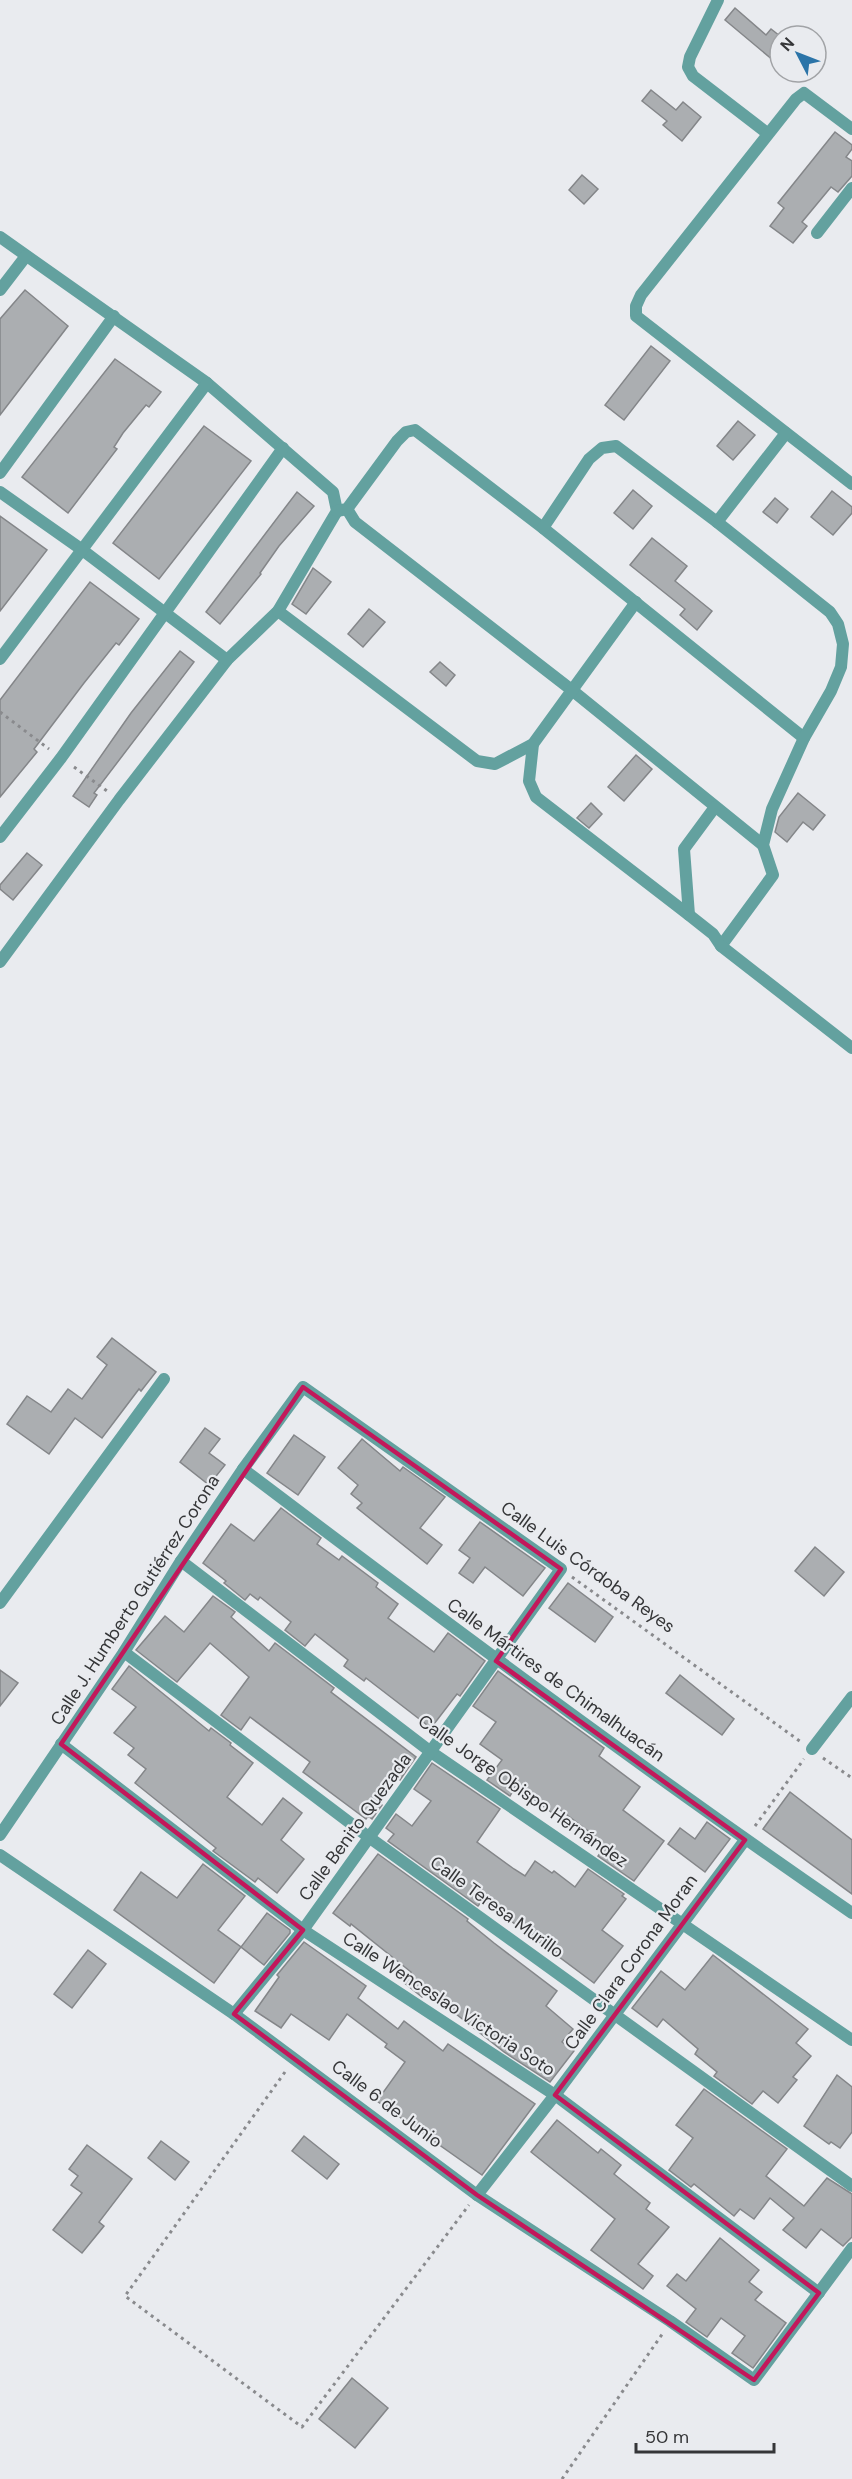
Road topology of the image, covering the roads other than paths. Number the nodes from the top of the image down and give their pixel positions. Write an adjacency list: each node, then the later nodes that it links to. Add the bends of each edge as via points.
1 (718, 0): 3 (street, via 688,67 693,76)
2 (852, 129): 3 (street, via 804,93)
3 (767, 133): 11 (street, via 641,295 636,316)
4 (852, 188): 5 (street)
5 (817, 233)
6 (0, 237): 7 (street)
7 (26, 256): 8 (street); 9 (street)
8 (0, 290)
9 (114, 316): 10 (street); 13 (street)
10 (207, 383): 12 (street); 19 (street)
11 (786, 433): 14 (street); 17 (street)
12 (283, 448): 16 (street, via 333,492); 22 (street)
13 (0, 473)
14 (852, 484)
15 (0, 492): 19 (street)
16 (342, 510): 18 (street, via 397,441 415,430); 21 (street); 25 (street)
17 (717, 522): 18 (street, via 616,446 602,448 589,459); 26 (street, via 830,612 838,624 843,644 841,667)
18 (543, 528): 20 (street)
19 (81, 549): 22 (street); 23 (street)
20 (636, 602): 25 (street); 26 (street)
21 (278, 611): 24 (street); 27 (street, via 477,761 495,764)
22 (165, 612): 24 (street); 29 (street)
23 (0, 659)
24 (227, 660): 33 (street)
25 (573, 691): 27 (street); 28 (street)
26 (804, 738): 30 (street, via 772,809)
27 (533, 744): 31 (street, via 529,781 536,797)
28 (715, 807): 30 (street); 31 (street, via 684,849)
29 (0, 837)
30 (763, 845): 32 (street, via 772,875)
31 (689, 915): 32 (street, via 713,934)
32 (721, 946): 34 (street)
33 (0, 962)
34 (852, 1048)
35 (164, 1379): 40 (street)
36 (303, 1387): 37 (street, Calle J. Humberto Gutiérrez Corona); 39 (street, Calle Luis Córdoba Reyes)
37 (243, 1469): 38 (street, Calle J. Humberto Gutiérrez Corona); 42 (street, Calle Mártires de Chimalhuacán)
38 (182, 1561): 41 (street, Calle J. Humberto Gutiérrez Corona); 46 (street, Calle Jorge Obispo Hernández)
39 (561, 1569): 42 (street, Calle Benito Quezada)
40 (0, 1603)
41 (124, 1652): 44 (street, Calle J. Humberto Gutiérrez Corona); 48 (street, Calle Teresa Murillo)
42 (496, 1661): 46 (street, Calle Benito Quezada); 49 (street, Calle Mártires de Chimalhuacán)
43 (852, 1697): 45 (street)
44 (61, 1744): 47 (street, Calle J. Humberto Gutiérrez Corona); 53 (street, Calle Wenceslao Victoria Soto)
45 (812, 1749)
46 (431, 1752): 48 (street, Calle Benito Quezada); 52 (street, Calle Jorge Obispo Hernández)
47 (0, 1835)
48 (370, 1838): 53 (street, Calle Benito Quezada); 55 (street, Calle Teresa Murillo)
49 (745, 1840): 51 (street, Calle Mártires de Chimalhuacán); 52 (street, Calle Clara Corona Moran)
50 (0, 1855): 54 (street, Calle 6 de Junio)
51 (852, 1913)
52 (682, 1922): 55 (street, Calle Clara Corona Moran); 56 (street, Calle Jorge Obispo Hernández)
53 (303, 1930): 54 (street, Calle Benito Quezada); 57 (street, Calle Wenceslao Victoria Soto)
54 (234, 2014): 59 (street, Calle 6 de Junio)
55 (615, 2015): 57 (street, Calle Clara Corona Moran); 58 (street, Calle Teresa Murillo)
56 (852, 2040)
57 (555, 2095): 59 (street, Calle Clara Corona Moran); 61 (street, Calle Wenceslao Victoria Soto)
58 (852, 2186)
59 (477, 2195): 61 (street, Calle 6 de Junio, via 754,2380)
60 (852, 2248): 61 (street)
61 (819, 2294)

